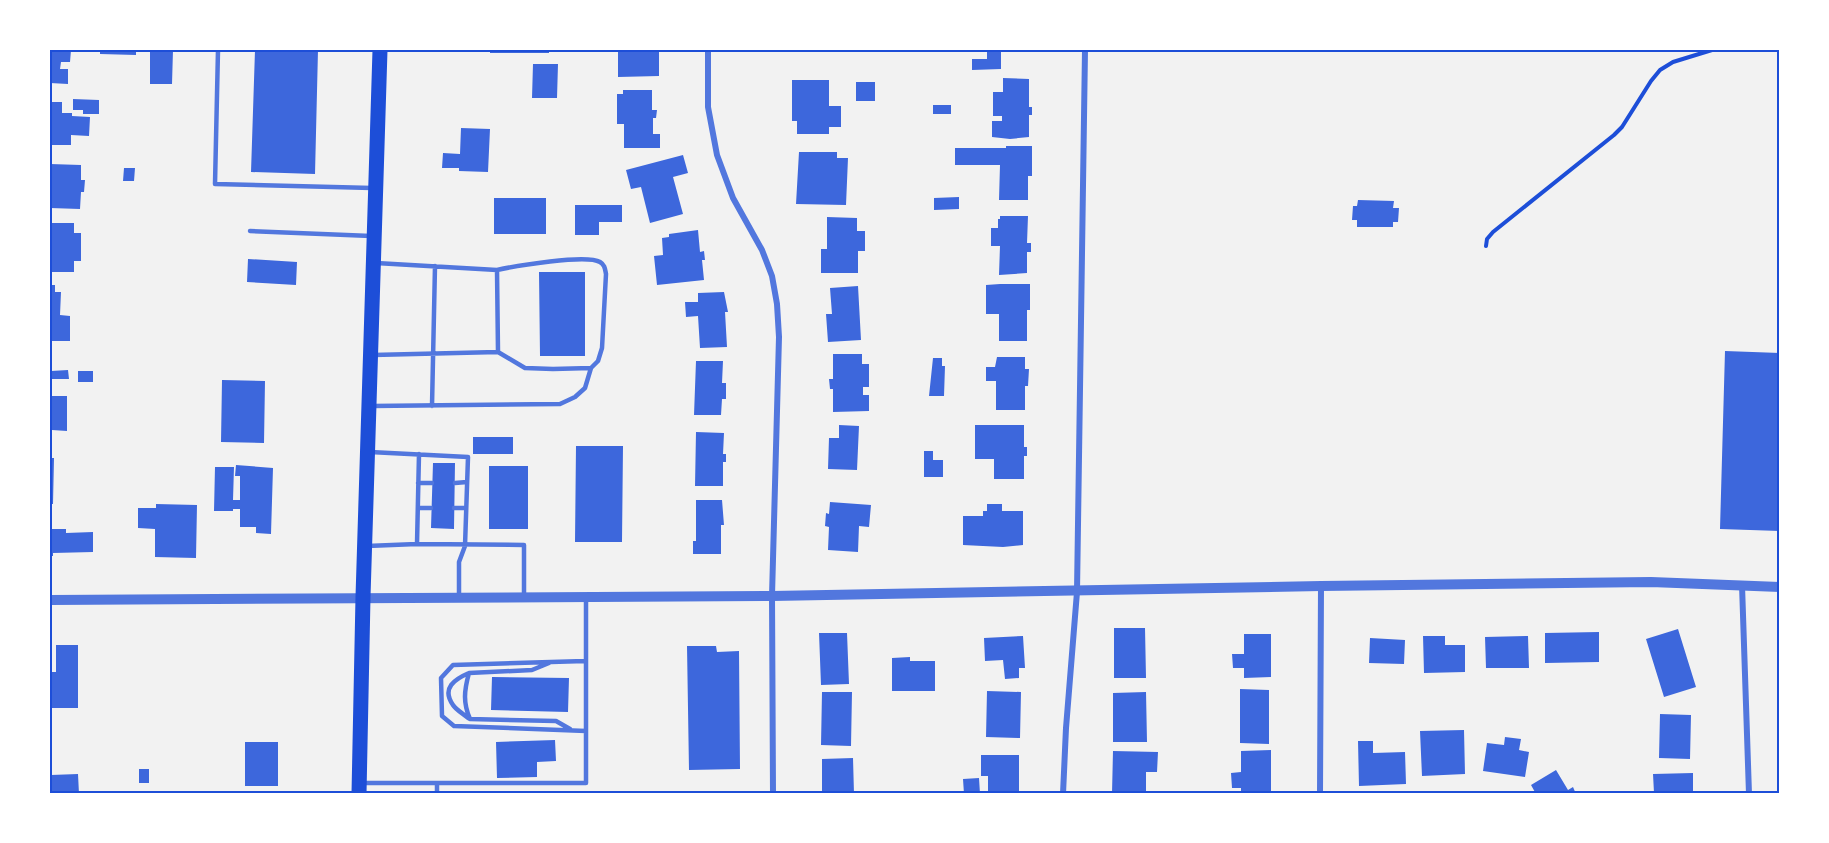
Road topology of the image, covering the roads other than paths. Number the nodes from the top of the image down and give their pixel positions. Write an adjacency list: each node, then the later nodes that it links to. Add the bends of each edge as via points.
1 (218, 50): 5 (lane, via 215,184)
2 (380, 50): 5 (main road)
3 (708, 50): 37 (street, via 708,107 717,156 733,198 762,250 777,304)
4 (1085, 50): 33 (street)
5 (376, 188): 7 (main road)
6 (250, 231): 7 (lane)
7 (374, 236): 8 (main road)
8 (373, 263): 9 (lane); 13 (main road)
9 (435, 266): 10 (lane); 12 (lane)
10 (496, 270): 11 (lane); 14 (lane, via 586,260 605,266 603,348)
11 (498, 352): 12 (lane); 14 (lane, via 525,368)
12 (433, 353): 13 (lane); 16 (lane)
13 (370, 355): 15 (main road)
14 (591, 368): 16 (lane, via 585,388 560,404)
15 (369, 406): 16 (lane); 17 (main road)
16 (432, 406)
17 (367, 452): 18 (lane); 28 (main road)
18 (419, 454): 19 (lane, via 468,457); 20 (lane)
19 (467, 482): 22 (lane); 26 (lane)
20 (418, 483): 21 (lane); 23 (lane)
21 (432, 483)
22 (455, 483)
23 (418, 508): 24 (lane); 27 (lane)
24 (431, 508)
25 (454, 508): 26 (lane)
26 (466, 508): 29 (lane)
27 (417, 544): 28 (lane); 29 (lane)
28 (365, 546): 38 (main road)
29 (465, 546): 34 (lane, via 459,562); 35 (lane, via 524,545)
30 (1742, 585): 31 (street, via 1651,582); 32 (street); 52 (street)
31 (1322, 586): 33 (street); 51 (street)
32 (1779, 587)
33 (1077, 592): 37 (street); 50 (street)
34 (459, 596): 35 (street); 38 (street)
35 (524, 596): 36 (street)
36 (586, 596): 37 (street); 40 (lane)
37 (771, 596): 49 (street)
38 (363, 597): 39 (street); 47 (main road)
39 (50, 600)
40 (585, 661): 41 (lane); 45 (lane)
41 (552, 662): 42 (lane, via 532,670); 44 (lane, via 453,665 441,678 442,716 454,726)
42 (469, 674): 43 (lane, via 464,689); 43 (lane, via 456,678 450,696 453,706)
43 (470, 719): 44 (lane, via 556,721)
44 (572, 730): 45 (lane)
45 (586, 731): 46 (lane, via 586,783)
46 (437, 783): 47 (lane); 48 (lane)
47 (359, 788)
48 (437, 794)
49 (773, 794)
50 (1063, 794)
51 (1320, 794)
52 (1749, 794)

